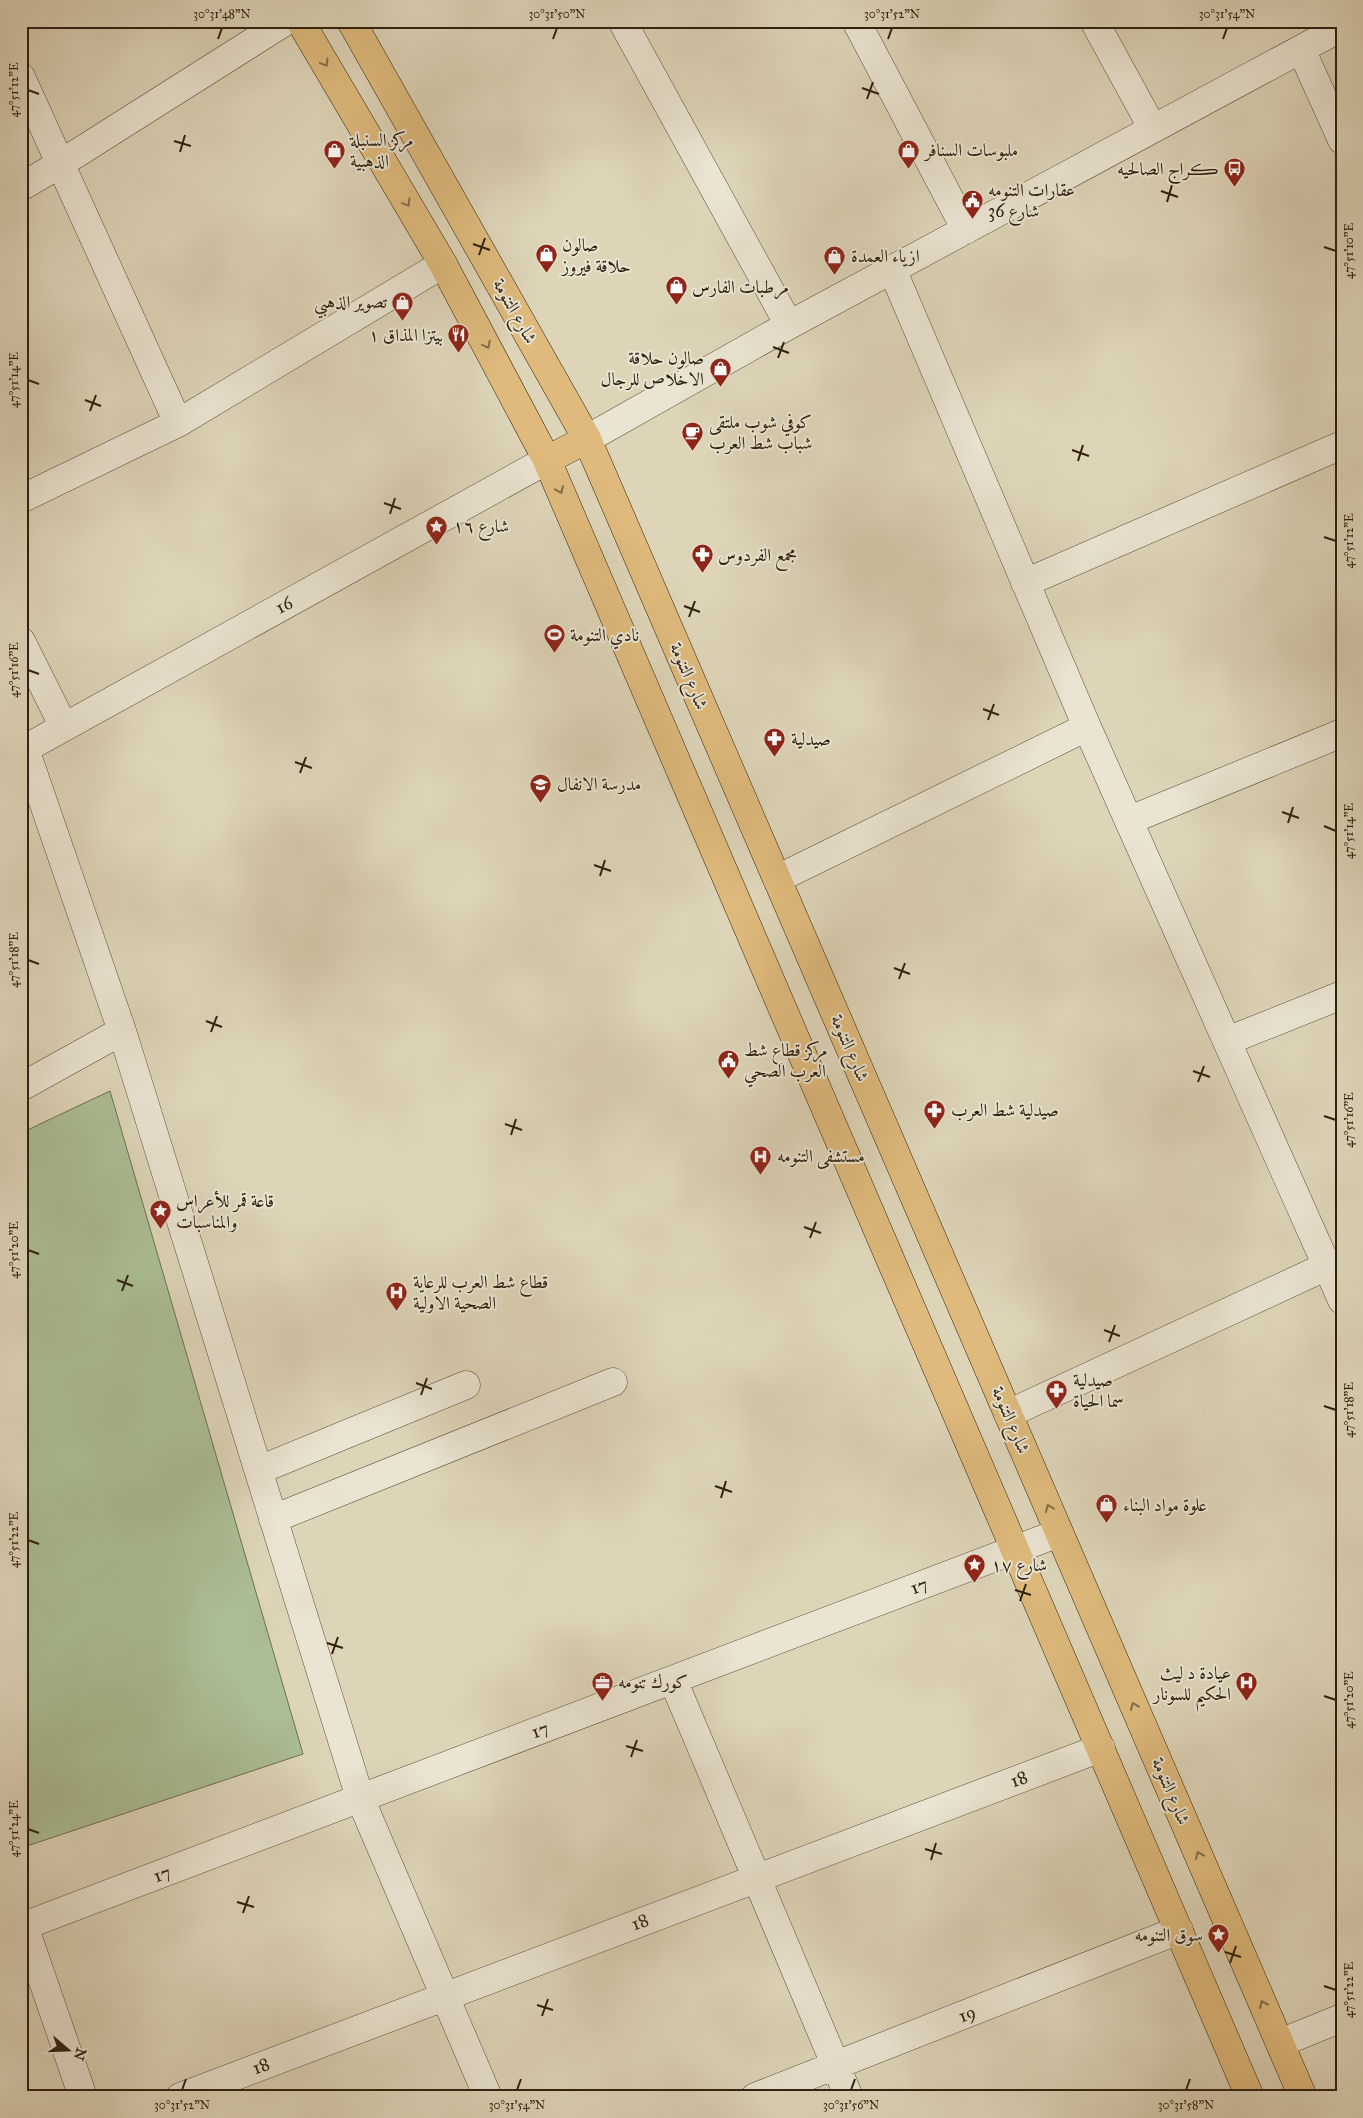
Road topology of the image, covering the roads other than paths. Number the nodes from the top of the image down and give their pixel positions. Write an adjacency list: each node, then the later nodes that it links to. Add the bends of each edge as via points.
1 (286, 21): 12 (street)
2 (300, 21): 15 (main road, one-way to 15)
3 (351, 21): 19 (main road, شارع التنومة)
4 (622, 21): 17 (street)
5 (856, 21): 14 (street)
6 (1094, 21): 10 (street)
7 (1342, 27): 8 (street)
8 (1301, 49): 10 (street); 11 (street)
9 (21, 77): 12 (street)
10 (1153, 129): 14 (street)
11 (1342, 140)
12 (60, 164): 13 (street); 18 (street)
13 (21, 187)
14 (966, 230): 16 (street)
15 (444, 264): 18 (street); 21 (main road, one-way to 21)
16 (892, 269): 17 (street); 23 (street)
17 (789, 325): 19 (street)
18 (178, 423): 22 (street)
19 (587, 439): 21 (main road); 30 (main road, شارع التنومة)
20 (1342, 445): 23 (street)
21 (547, 460): 25 (street, 16); 43 (main road, one-way to 43)
22 (21, 499)
23 (1025, 583): 26 (street)
24 (21, 641): 25 (street)
25 (64, 727): 28 (street, 16)
26 (1087, 727): 29 (street); 30 (street)
27 (1342, 733): 29 (street)
28 (23, 750): 32 (street)
29 (1130, 820): 33 (street)
30 (777, 879): 39 (main road, شارع التنومة)
31 (1342, 995): 33 (street)
32 (122, 1031): 34 (street); 40 (street)
33 (1227, 1041): 35 (street)
34 (21, 1087)
35 (1327, 1266): 36 (street); 39 (street)
36 (1342, 1300)
37 (613, 1382): 41 (street)
38 (466, 1385): 40 (street)
39 (1008, 1414): 42 (main road, شارع التنومة, one-way to 39)
40 (259, 1470): 41 (street)
41 (273, 1519): 46 (street)
42 (1059, 1532): 43 (street, 17); 52 (main road, شارع التنومة, one-way to 42)
43 (1015, 1549): 44 (street, 17); 45 (main road)
44 (673, 1680): 46 (street, 17); 47 (street)
45 (1101, 1748): 47 (street, 18); 49 (main road)
46 (360, 1798): 48 (street, 17); 50 (street)
47 (756, 1878): 50 (street, 18); 53 (street)
48 (23, 1927): 54 (street)
49 (1179, 1930): 53 (street, 19); 59 (main road)
50 (445, 1997): 55 (street, 18); 56 (street)
51 (1342, 2018): 52 (street)
52 (1280, 2043): 60 (main road, شارع التنومة)
53 (836, 2066): 57 (street, 19); 58 (street)
54 (83, 2097)
55 (180, 2097)
56 (488, 2097)
57 (754, 2097)
58 (850, 2097)
59 (1250, 2097)
60 (1303, 2097)

